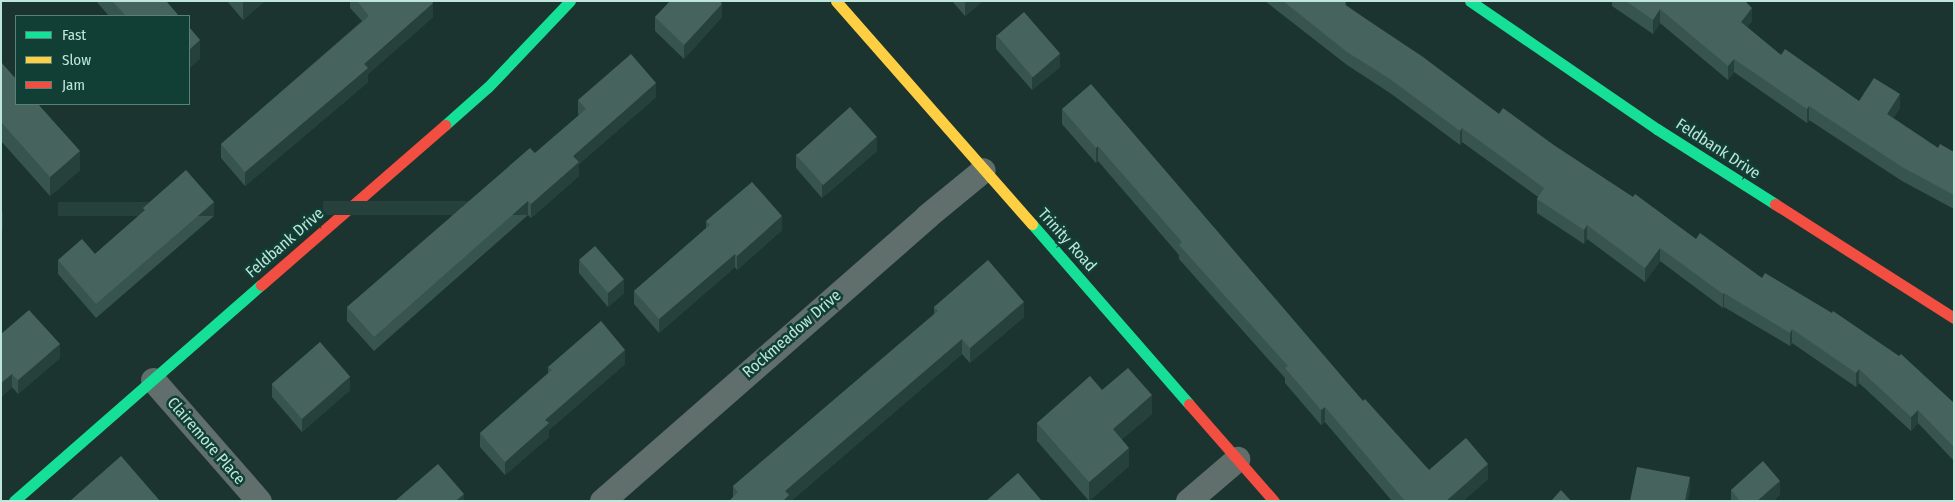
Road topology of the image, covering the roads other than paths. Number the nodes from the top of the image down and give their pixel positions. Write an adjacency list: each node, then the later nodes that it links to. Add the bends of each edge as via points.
1 (570, 1): 6 (street, Feldbank Drive, via 488,87)
2 (836, 1): 4 (street, Trinity Road)
3 (1470, 1): 5 (street, Feldbank Drive, via 1657,129)
4 (983, 170): 7 (street, Trinity Road); 10 (street, Rockmeadow Drive)
5 (1954, 318)
6 (153, 380): 8 (street, Feldbank Drive); 9 (street, Clairemore Place)
7 (1237, 458): 11 (street); 12 (street, Trinity Road)
8 (14, 501)
9 (259, 501)
10 (602, 501)
11 (1188, 501)
12 (1274, 501)

